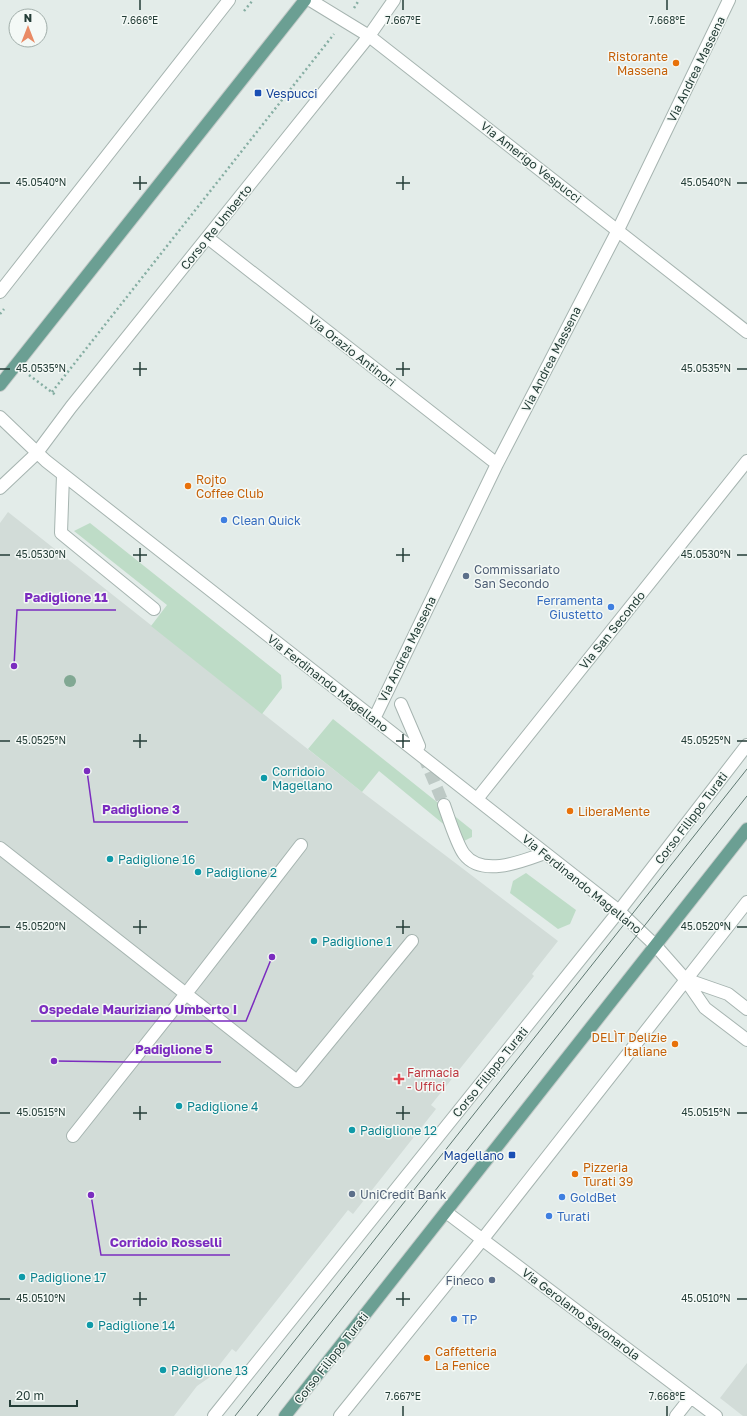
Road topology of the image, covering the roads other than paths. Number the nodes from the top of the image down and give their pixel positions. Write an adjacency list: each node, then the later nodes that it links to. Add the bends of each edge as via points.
1 (229, 0): 9 (street)
2 (305, 0): 11 (main road)
3 (310, 0): 6 (street, Via Amerigo Vespucci)
4 (394, 0): 6 (street, Corso Re Umberto)
5 (729, 0): 7 (street, Via Andrea Massena)
6 (369, 36): 7 (street, Via Amerigo Vespucci); 8 (street, Corso Re Umberto)
7 (618, 230): 10 (street, Via Amerigo Vespucci); 15 (street, Via Andrea Massena)
8 (208, 238): 13 (street, Corso Re Umberto); 15 (street, Via Orazio Antinori)
9 (0, 292)
10 (747, 332)
11 (0, 385)
12 (0, 417): 13 (street, Via Ferdinando Magellano)
13 (36, 454): 16 (street, Via Ferdinando Magellano); 17 (street, Corso Re Umberto)
14 (747, 461): 23 (street, Via San Secondo)
15 (497, 464): 20 (street, Via Andrea Massena)
16 (63, 475): 18 (street, via 61,533); 20 (street, Via Ferdinando Magellano)
17 (0, 488)
18 (154, 609)
19 (401, 704): 22 (street)
20 (374, 718): 23 (street, Via Ferdinando Magellano)
21 (747, 745): 30 (street, Corso Filippo Turati)
22 (420, 746)
23 (477, 799): 28 (street, Via Ferdinando Magellano)
24 (444, 805): 28 (street, via 464,854 482,866 516,864)
25 (747, 829): 32 (main road, Corso Filippo Turati)
26 (301, 845): 34 (street)
27 (0, 848): 34 (street)
28 (545, 853): 30 (street, Via Ferdinando Magellano)
29 (747, 902): 33 (street)
30 (619, 911): 32 (street, Via Ferdinando Magellano); 41 (street, Corso Filippo Turati)
31 (412, 941): 34 (street, via 297,1082)
32 (655, 945): 33 (street, Via Ferdinando Magellano); 38 (main road, Corso Filippo Turati)
33 (685, 979): 35 (street, via 728,994); 36 (street, Via Ferdinando Magellano, via 705,1008); 39 (street)
34 (185, 995): 37 (street)
35 (747, 1009)
36 (747, 1040)
37 (73, 1136)
38 (446, 1212): 39 (street, Via Gerolamo Savonarola); 42 (main road, Corso Filippo Turati)
39 (482, 1240): 40 (street, Via Gerolamo Savonarola); 43 (street)
40 (691, 1397): 44 (street); 45 (street, Via Gerolamo Savonarola)
41 (214, 1416)
42 (285, 1416)
43 (340, 1416)
44 (676, 1416)
45 (716, 1416)

